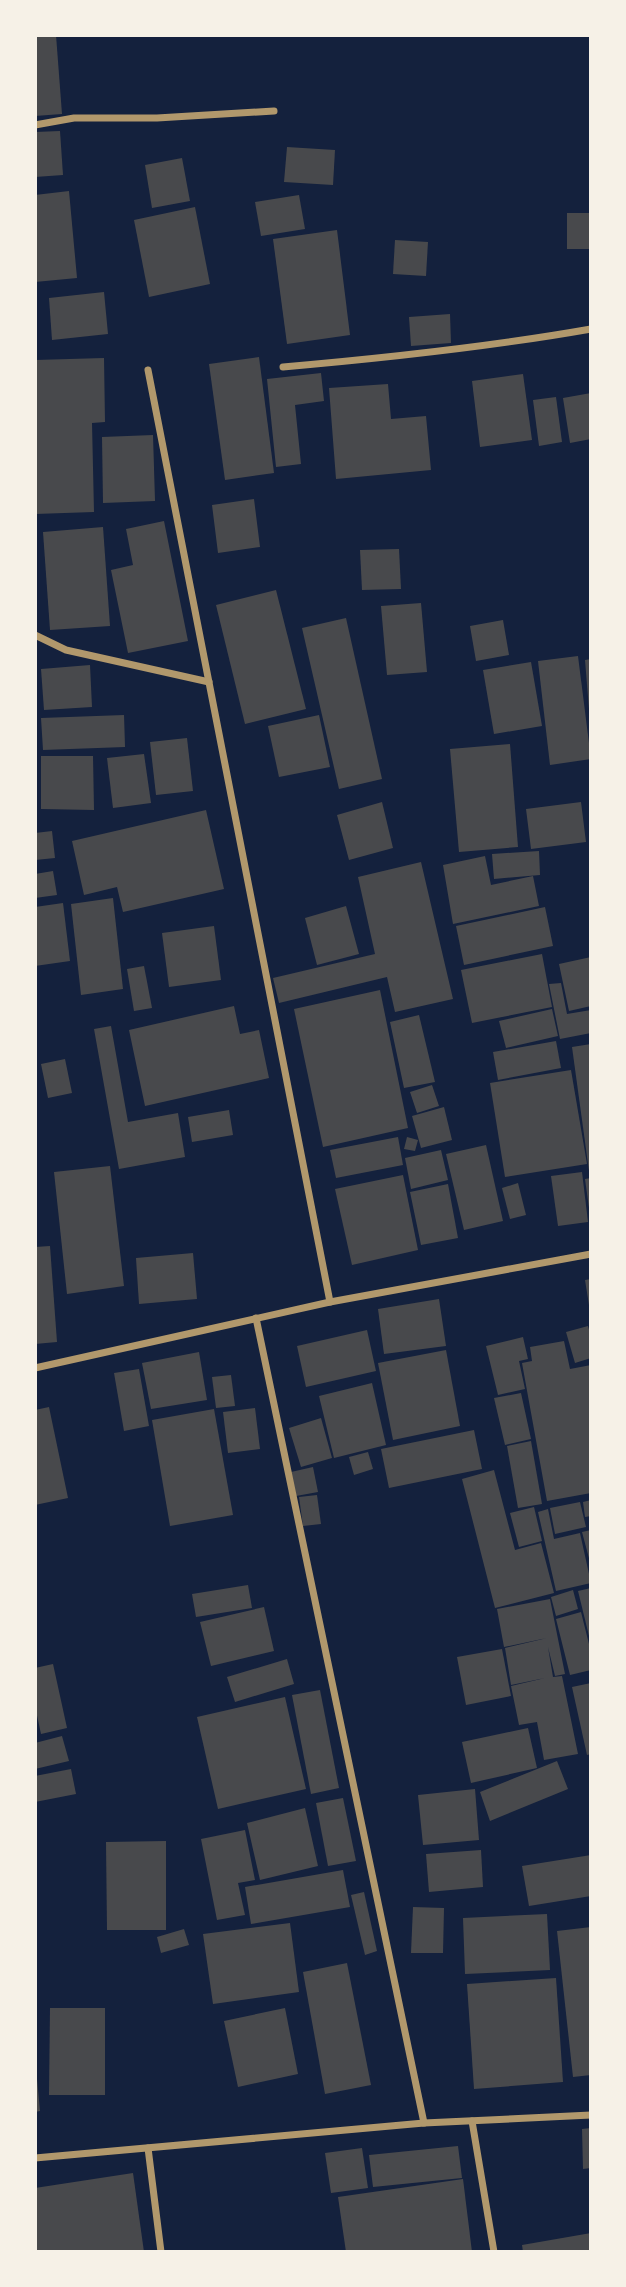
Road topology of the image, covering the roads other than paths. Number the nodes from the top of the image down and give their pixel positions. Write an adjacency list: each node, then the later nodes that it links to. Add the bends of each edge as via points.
1 (274, 111): 2 (street, via 74,118)
2 (35, 125)
3 (591, 329): 4 (street, via 521,342)
4 (283, 367)
5 (148, 370): 7 (street)
6 (35, 635): 7 (street, via 66,650)
7 (209, 682): 9 (street)
8 (591, 1254): 9 (street)
9 (330, 1302): 10 (street)
10 (256, 1318): 11 (street); 14 (street)
11 (35, 1368)
12 (591, 2115): 13 (street)
13 (472, 2121): 14 (street); 18 (street)
14 (424, 2123): 15 (street)
15 (148, 2148): 16 (street); 17 (street)
16 (35, 2158)
17 (161, 2252)
18 (494, 2252)

